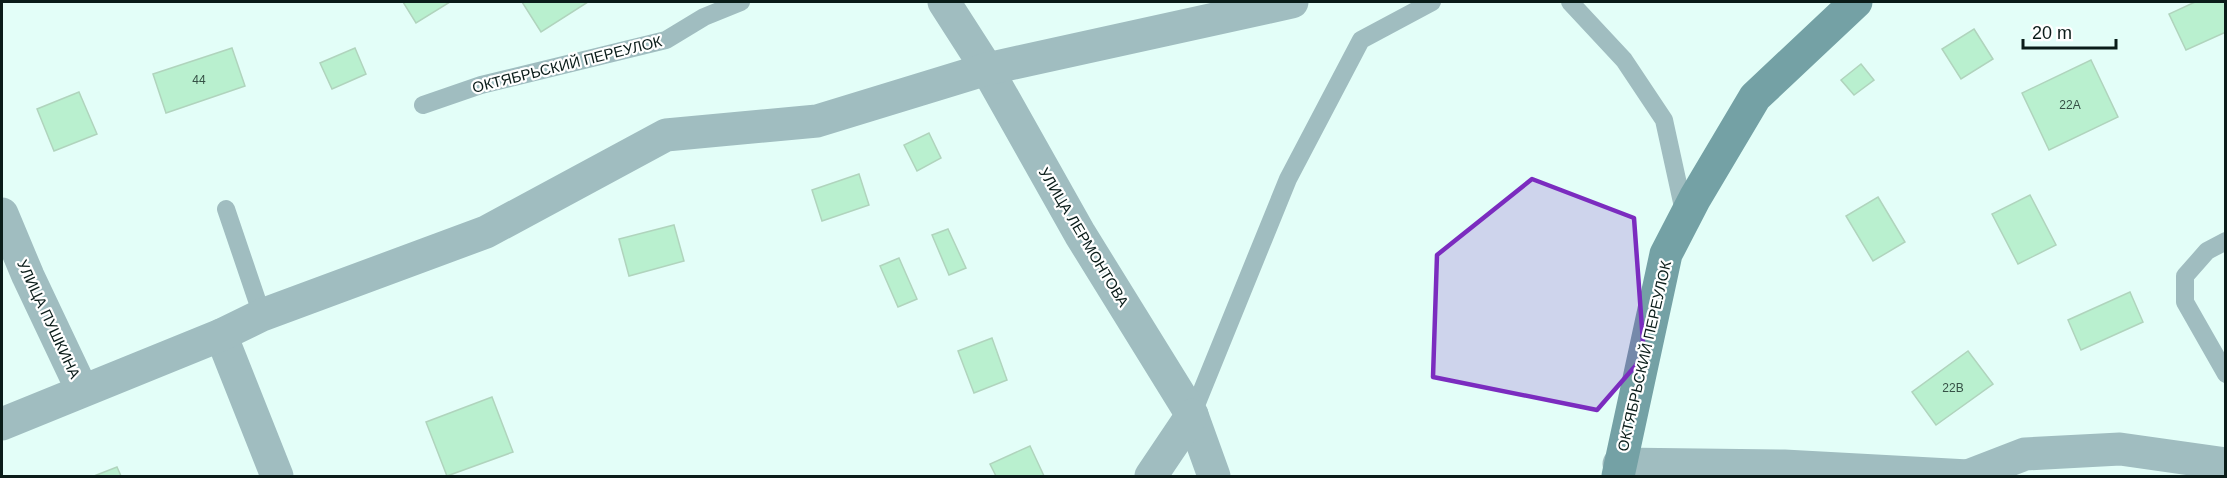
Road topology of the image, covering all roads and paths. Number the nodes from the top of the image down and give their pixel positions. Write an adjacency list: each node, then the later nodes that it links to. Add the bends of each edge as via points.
1 (741, 2): 9 (lane, ОКТЯБРЬСКИЙ ПЕРЕУЛОК, via 704,17 666,40 481,85)
2 (944, 2): 8 (street, УЛИЦА ЛЕРМОНТОВА)
3 (1292, 2): 7 (street)
4 (1432, 2): 19 (lane, via 1361,40 1288,179)
5 (1570, 2): 12 (lane, via 1624,60 1664,120)
6 (1856, 2): 12 (street, ОКТЯБРЬСКИЙ ПЕРЕУЛОК, via 1755,97)
7 (1234, 7): 8 (street)
8 (987, 69): 15 (street, via 817,121 666,135 486,232); 19 (street, УЛИЦА ЛЕРМОНТОВА, via 1080,234)
9 (423, 105)
10 (226, 209): 15 (lane)
11 (2, 214): 14 (street, УЛИЦА ПУШКИНА)
12 (1685, 218): 22 (street, ОКТЯБРЬСКИЙ ПЕРЕУЛОК, via 1666,254)
13 (2226, 242): 17 (lane, via 2206,251 2185,276 2185,302)
14 (14, 276): 18 (street, УЛИЦА ПУШКИНА)
15 (262, 315): 16 (street)
16 (220, 335): 18 (street); 24 (street)
17 (2226, 374)
18 (82, 390): 20 (street)
19 (1192, 415): 25 (street); 26 (street, УЛИЦА ЛЕРМОНТОВА)
20 (2, 424)
21 (2226, 464): 27 (street, ОКТЯБРЬСКИЙ ПЕРЕУЛОК, via 2120,449 2084,450 2025,454)
22 (1619, 470): 23 (street, ОКТЯБРЬСКИЙ ПЕРЕУЛОК)
23 (1797, 471): 27 (street, ОКТЯБРЬСКИЙ ПЕРЕУЛОК)
24 (278, 477)
25 (1151, 477)
26 (1214, 477)
27 (1968, 477)

